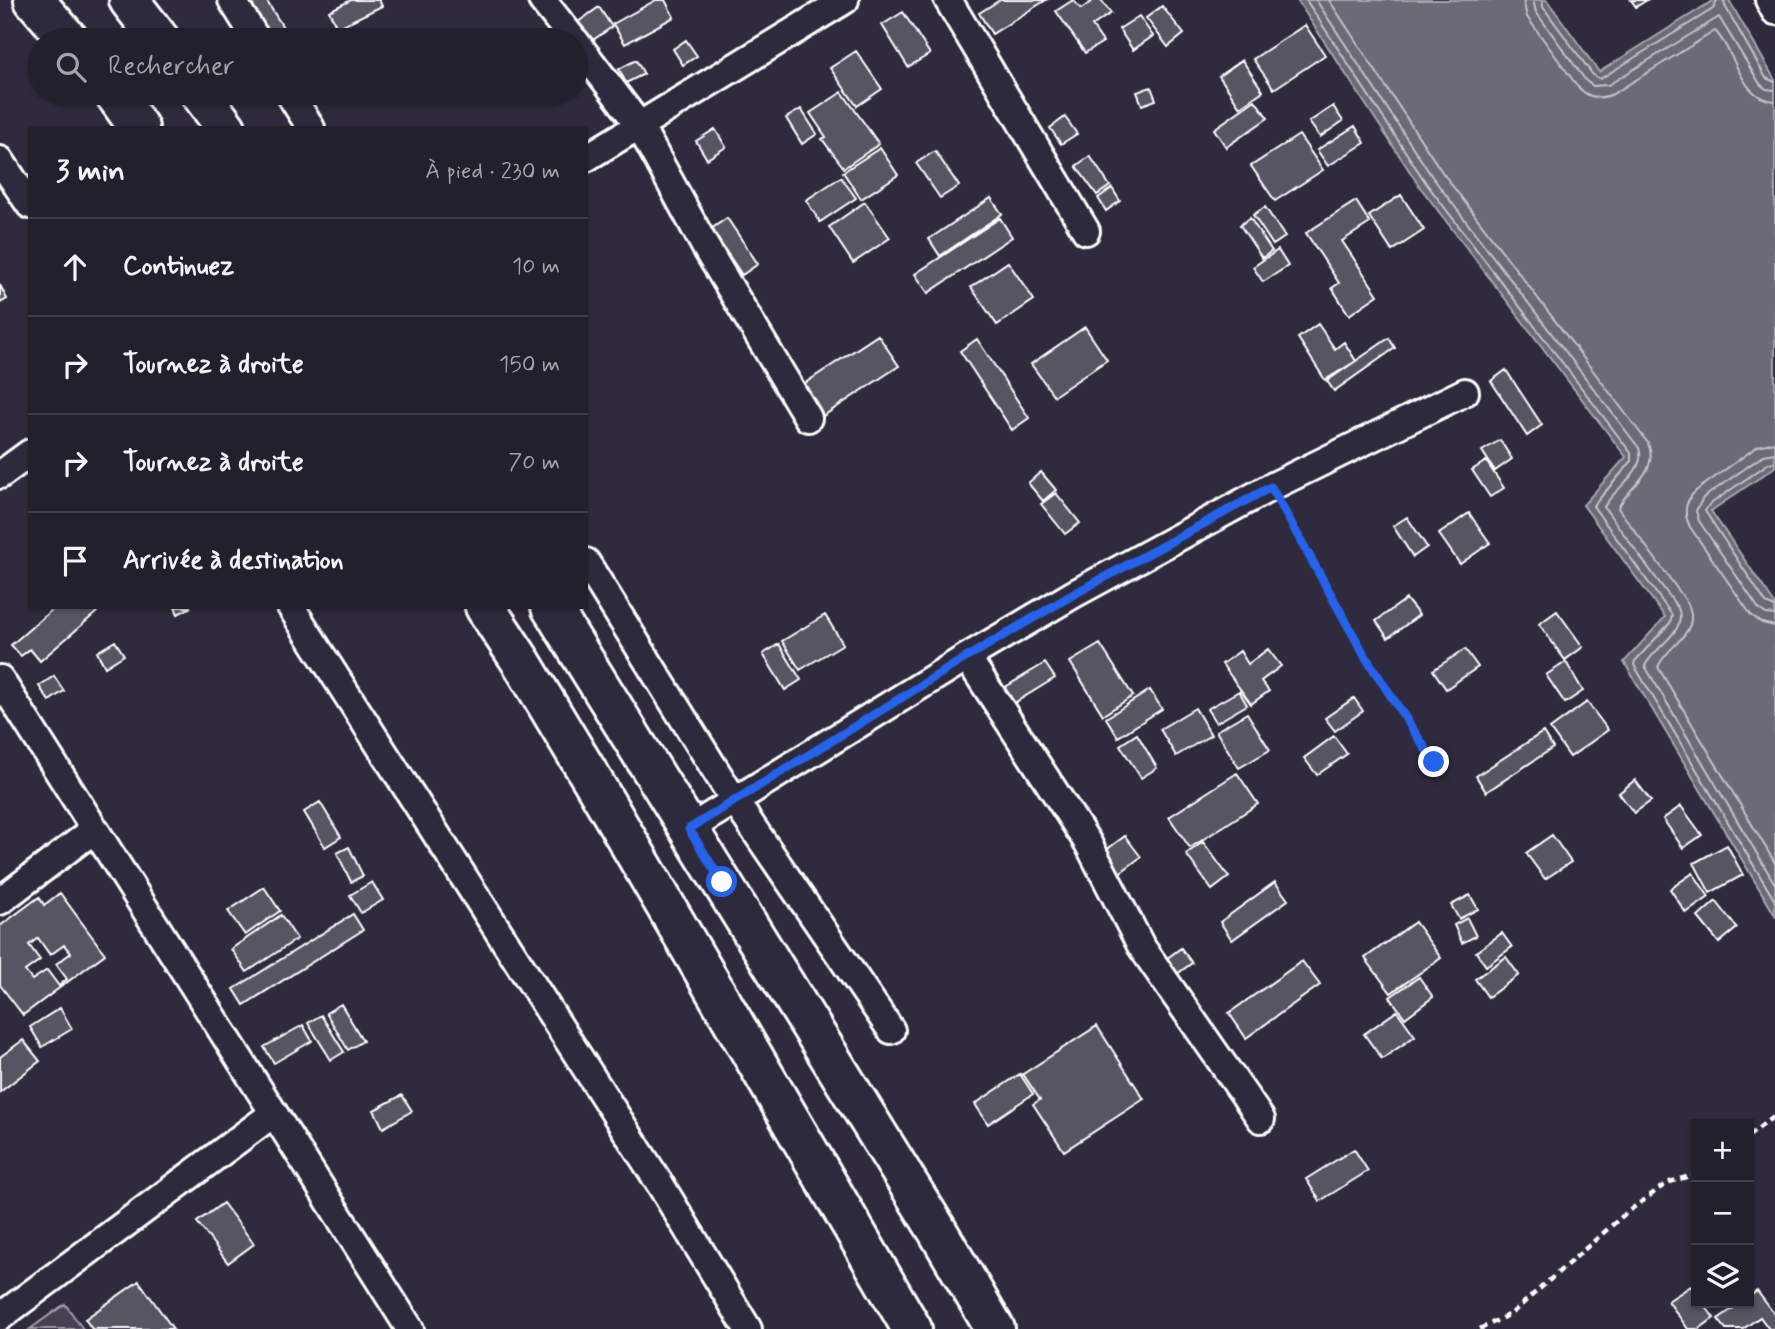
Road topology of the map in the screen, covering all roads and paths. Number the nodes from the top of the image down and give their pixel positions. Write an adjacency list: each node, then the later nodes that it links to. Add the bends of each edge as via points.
1 (34, 0): 11 (main road)
2 (52, 0): 12 (main road)
3 (129, 0): 13 (main road)
4 (148, 0): 14 (main road)
5 (232, 0): 15 (street)
6 (542, 0): 16 (street)
7 (845, 0): 20 (street)
8 (948, 0): 26 (street)
9 (1769, 0): 10 (street)
10 (1775, 11)
11 (58, 28)
12 (70, 28)
13 (151, 28)
14 (164, 28)
15 (250, 28)
16 (565, 28)
17 (588, 58): 20 (street)
18 (123, 105): 21 (main road)
19 (297, 105): 22 (street)
20 (639, 125): 23 (street); 28 (street)
21 (138, 126)
22 (310, 126)
23 (588, 157)
24 (0, 160): 25 (street)
25 (28, 202)
26 (1086, 230)
27 (1465, 392): 31 (street)
28 (808, 418)
29 (28, 454): 30 (street)
30 (0, 475)
31 (1271, 487): 36 (street); 38 (path, via 1365,656)
32 (588, 565): 39 (street)
33 (291, 609): 51 (street)
34 (486, 609): 52 (main road, via 597,788)
35 (552, 609): 41 (main road)
36 (967, 657): 39 (street); 46 (street, via 1088,843 1141,946)
37 (0, 679): 40 (street)
38 (1434, 762)
39 (734, 800): 41 (street); 43 (street)
40 (95, 829): 42 (street); 44 (street)
41 (689, 829): 53 (main road)
42 (0, 901)
43 (891, 1030)
44 (274, 1113): 49 (street); 50 (street)
45 (1775, 1115): 47 (path)
46 (1261, 1119)
47 (1754, 1132)
48 (1691, 1176): 54 (path, via 1657,1190 1512,1313)
49 (0, 1317)
50 (410, 1329)
51 (748, 1329)
52 (912, 1329)
53 (995, 1329)
54 (1480, 1329)

